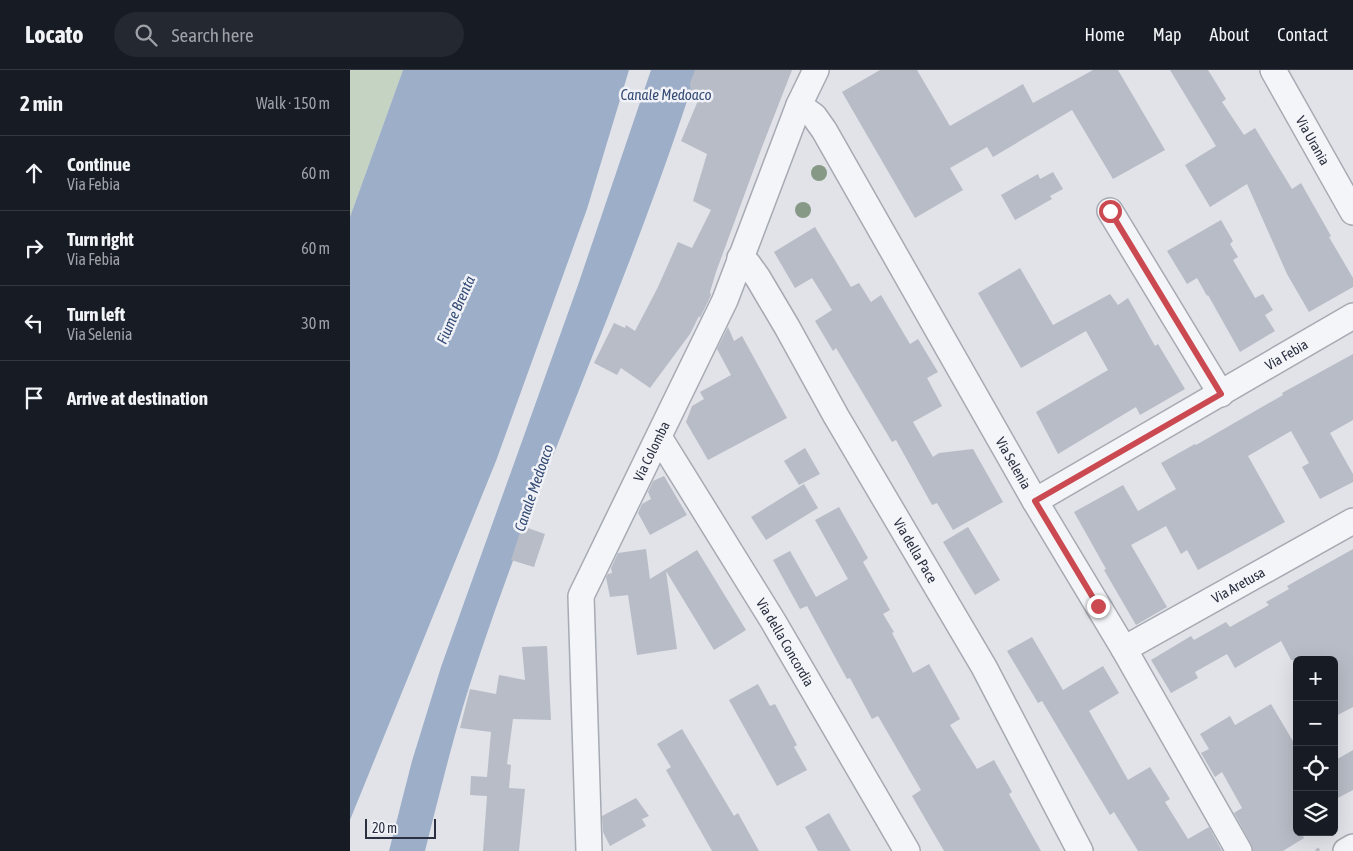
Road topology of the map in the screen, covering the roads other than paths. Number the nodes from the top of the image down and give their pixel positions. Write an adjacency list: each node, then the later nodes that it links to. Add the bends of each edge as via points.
1 (816, 70): 3 (street, Via Colomba)
2 (1273, 70): 5 (street, Via Urania)
3 (799, 105): 6 (street, Via Colomba); 10 (street, Via Selenia, via 814,116 824,130)
4 (1110, 211): 8 (street)
5 (1353, 212)
6 (740, 258): 9 (street, Via Colomba, via 725,300); 16 (street, Via della Pace, via 758,278 782,318 984,666)
7 (1353, 316): 8 (street, Via Febia)
8 (1221, 394): 10 (street, Via Febia)
9 (659, 436): 14 (street, Via Colomba, via 581,596); 15 (street, Via della Concordia, via 774,621)
10 (1035, 501): 12 (street, Via Selenia)
11 (1353, 521): 12 (street, Via Aretusa)
12 (1124, 649): 17 (street, Via Selenia)
13 (1353, 847): 18 (street)
14 (589, 851)
15 (907, 851)
16 (1080, 851)
17 (1239, 851)
18 (1346, 851)

